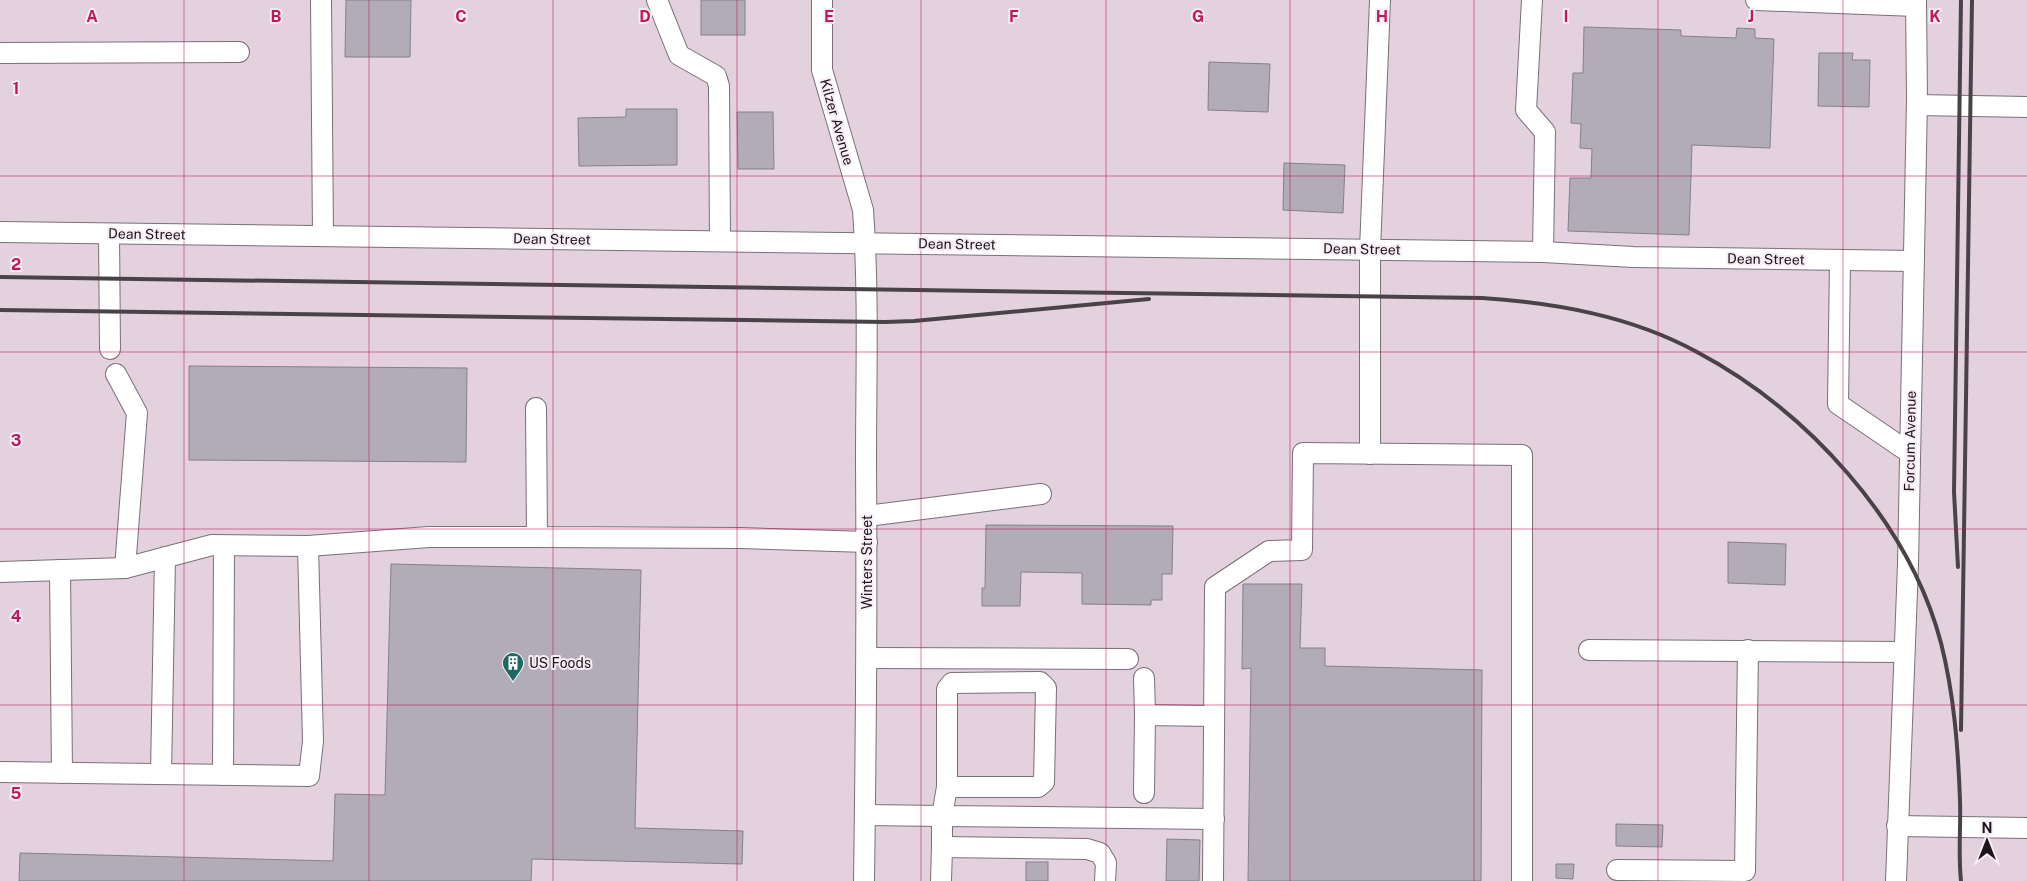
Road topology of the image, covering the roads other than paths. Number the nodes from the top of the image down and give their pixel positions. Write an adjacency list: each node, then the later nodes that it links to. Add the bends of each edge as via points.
1 (321, 0): 14 (street)
2 (657, 0): 15 (street, via 679,55 716,76 719,86)
3 (822, 0): 16 (street, Kilzer Avenue, via 822,70 862,210)
4 (1380, 0): 17 (street)
5 (1532, 0): 18 (street, via 1526,110 1545,132)
6 (1756, 0): 7 (street)
7 (1916, 3): 10 (street, Forcum Avenue)
8 (0, 52): 9 (street)
9 (239, 52)
10 (1917, 105): 11 (street); 20 (street, Forcum Avenue)
11 (2027, 107)
12 (0, 232): 13 (street, Dean Street)
13 (109, 234): 14 (street, Dean Street); 21 (street)
14 (323, 236): 15 (street, Dean Street)
15 (720, 241): 16 (street, Dean Street)
16 (864, 243): 17 (street, Dean Street); 27 (street, Winters Street)
17 (1370, 250): 18 (street, Dean Street); 24 (street)
18 (1543, 252): 19 (street, Dean Street)
19 (1840, 261): 20 (street, Dean Street); 25 (street, via 1838,404)
20 (1913, 261): 25 (street, Forcum Avenue)
21 (110, 349)
22 (116, 374): 33 (street, via 136,413)
23 (536, 408): 28 (street)
24 (1370, 454): 43 (street, via 1303,453 1302,550 1269,552 1215,587); 61 (street, via 1522,455)
25 (1910, 454): 38 (street, Forcum Avenue)
26 (1041, 494): 27 (street)
27 (866, 516): 29 (street, Winters Street)
28 (537, 537): 29 (street); 31 (street, via 429,537)
29 (866, 542): 39 (street, Winters Street)
30 (224, 546): 31 (street); 32 (street, via 212,545); 47 (street)
31 (308, 546): 47 (street, via 312,741 309,776)
32 (165, 557): 33 (street); 46 (street)
33 (125, 568): 34 (street)
34 (60, 570): 35 (street); 45 (street)
35 (0, 572)
36 (1589, 650): 37 (street)
37 (1748, 650): 38 (street); 56 (street, via 1744,871)
38 (1904, 652): 53 (street, Forcum Avenue)
39 (866, 658): 40 (street); 50 (street, Winters Street)
40 (1128, 659)
41 (1144, 678): 42 (street)
42 (1145, 715): 43 (street); 49 (street)
43 (1214, 716): 52 (street)
44 (0, 772): 45 (street)
45 (62, 773): 46 (street)
46 (161, 774): 47 (street)
47 (223, 775)
48 (947, 787): 48 (street, via 947,689 952,683 1040,682 1046,688 1044,782 1038,788); 51 (street)
49 (1144, 792)
50 (865, 815): 51 (street); 57 (street, Winters Street)
51 (942, 816): 52 (street); 55 (street)
52 (1214, 820): 60 (street)
53 (1897, 826): 54 (street); 62 (street, Forcum Avenue)
54 (2027, 828)
55 (942, 847): 58 (street); 59 (street, via 1088,849 1100,853 1106,863)
56 (1617, 870)
57 (864, 881)
58 (941, 881)
59 (1105, 881)
60 (1213, 881)
61 (1522, 881)
62 (1896, 881)

